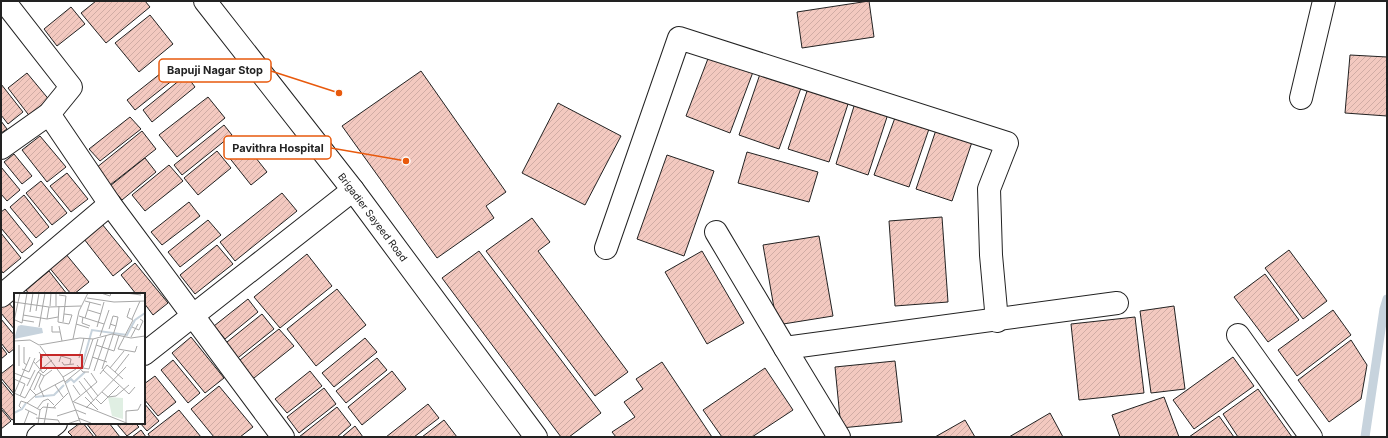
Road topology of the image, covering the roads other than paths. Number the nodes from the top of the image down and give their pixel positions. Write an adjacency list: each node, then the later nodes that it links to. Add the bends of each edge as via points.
1 (4, 1): 5 (street, via 71,87)
2 (204, 1): 7 (street, Brigadier Sayeed Road)
3 (1324, 1): 4 (street)
4 (1301, 98)
5 (49, 114): 6 (street); 8 (street)
6 (1, 148)
7 (353, 190): 13 (street); 21 (street, Brigadier Sayeed Road)
8 (110, 204): 11 (street); 13 (street)
9 (716, 232): 16 (street)
10 (606, 248): 14 (street, via 679,38 1008,143 989,189 989,224)
11 (1, 296)
12 (1117, 303): 14 (street)
13 (194, 315): 17 (street); 19 (street)
14 (998, 320): 16 (street)
15 (1238, 335): 23 (street)
16 (785, 348): 22 (street)
17 (145, 353)
18 (55, 424): 20 (street)
19 (273, 433)
20 (38, 437)
21 (536, 437)
22 (839, 437)
23 (1311, 437)

